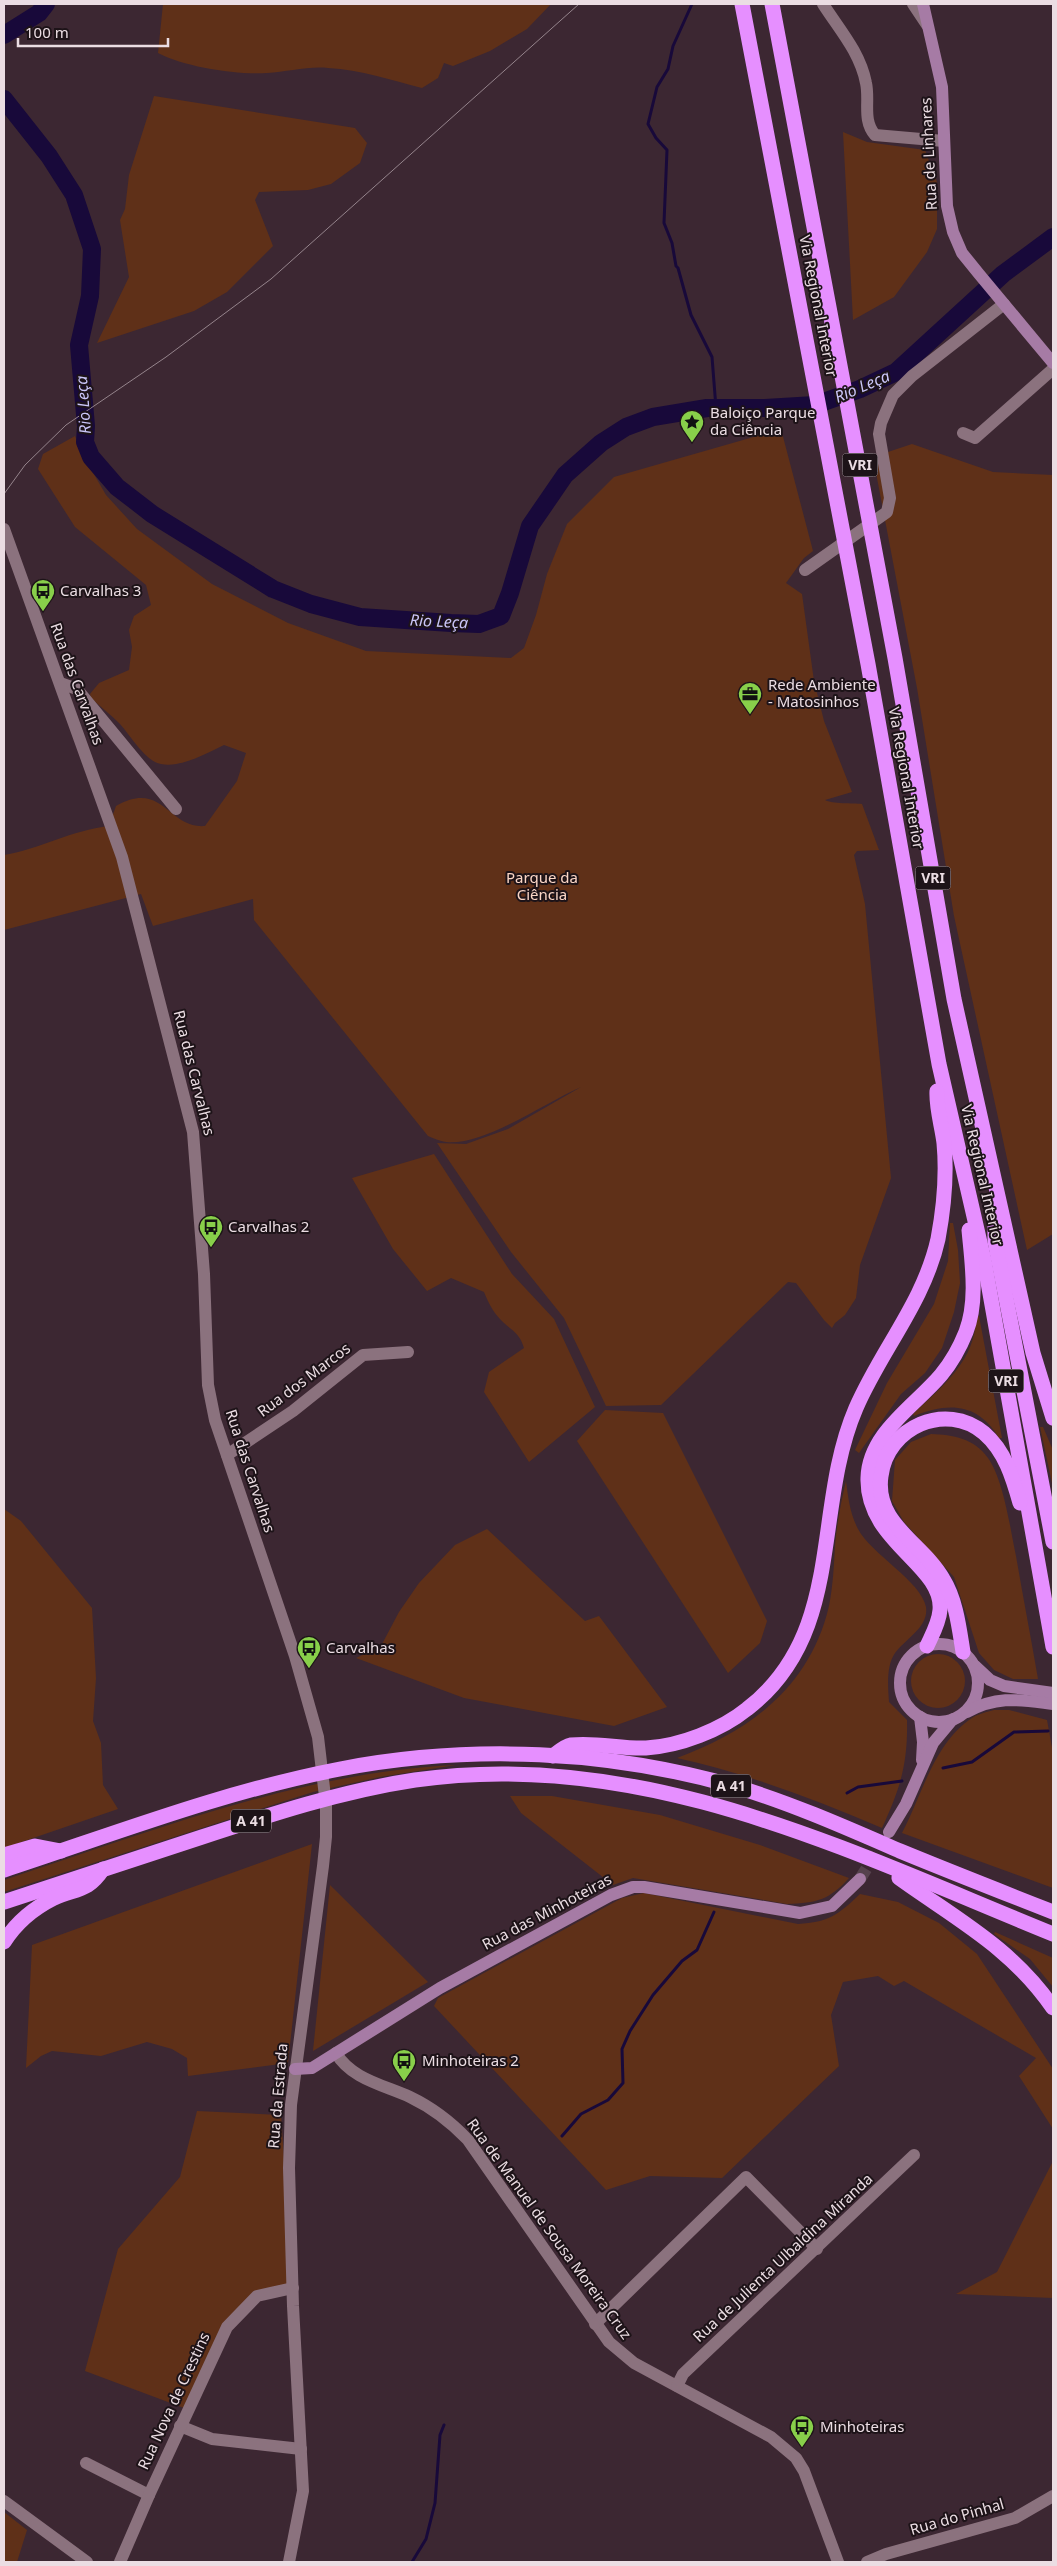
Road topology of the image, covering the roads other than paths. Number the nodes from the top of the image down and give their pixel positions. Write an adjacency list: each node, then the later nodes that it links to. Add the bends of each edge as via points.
1 (742, 4): 16 (highway, Via Regional Interior / VRI, via 868,664)
2 (772, 4): 17 (highway, Via Regional Interior / VRI, via 895,658 954,999)
3 (823, 4): 7 (street, via 862,64 867,84 869,129 875,135)
4 (913, 4): 6 (street, Rua de Linhares)
5 (923, 4): 6 (main road)
6 (930, 29): 7 (main road, Rua de Linhares, via 942,87)
7 (944, 141): 8 (main road, Rua de Linhares, via 947,206 953,232 962,253)
8 (1002, 302): 9 (main road, Rua de Linhares); 13 (street, via 893,395 879,434 890,498 887,512)
9 (1053, 362)
10 (1053, 369): 11 (street, via 975,438)
11 (963, 433)
12 (5, 532): 14 (street, Rua das Carvalhas)
13 (805, 570)
14 (60, 683): 15 (street, via 77,689); 23 (street, Rua das Carvalhas, via 122,856 194,1132 208,1384 215,1420)
15 (176, 809)
16 (939, 1064): 18 (highway, Via Regional Interior / VRI); 36 (highway, via 937,1098 946,1170 938,1239 928,1276 857,1407 844,1440 832,1495 818,1596 798,1651 769,1690 747,1710 718,1728 648,1748 569,1745)
17 (995, 1183): 20 (highway, Via Regional Interior / VRI); 24 (highway, via 994,1241)
18 (967, 1189): 25 (highway, Via Regional Interior / VRI, via 984,1260); 27 (highway, via 973,1281 966,1331 941,1375 904,1412 877,1447 870,1462 868,1478 877,1520 922,1569 939,1596 937,1623)
19 (408, 1352): 23 (street, Rua dos Marcos, via 363,1355 293,1411)
20 (1033, 1354): 21 (highway); 22 (highway, Via Regional Interior / VRI)
21 (1053, 1388)
22 (1053, 1418)
23 (227, 1455): 26 (street, Rua das Carvalhas)
24 (1053, 1542)
25 (1040, 1575): 28 (highway, Via Regional Interior / VRI); 29 (highway, via 1012,1476 995,1445 984,1433 972,1424 938,1418 909,1429 898,1439 882,1467 881,1496 897,1529 930,1562 951,1593)
26 (289, 1637): 51 (street, Rua da Estrada, via 318,1737 324,1774 326,1836)
27 (927, 1646): 29 (main road, via 945,1645); 34 (main road, via 915,1652 901,1673 903,1698)
28 (1053, 1647)
29 (963, 1652): 30 (main road)
30 (974, 1665): 32 (main road, via 990,1680); 35 (main road, via 978,1675 977,1692 970,1707)
31 (1053, 1693): 32 (main road)
32 (1028, 1695): 33 (main road); 35 (main road, via 981,1704)
33 (1053, 1704)
34 (920, 1717): 35 (main road, via 942,1722); 37 (main road, via 923,1742)
35 (958, 1717): 37 (main road, via 933,1743)
36 (553, 1756): 39 (highway, A 41, via 456,1756 341,1769 230,1796); 46 (highway, A 41, via 612,1760 737,1788 850,1829)
37 (921, 1770): 38 (main road)
38 (889, 1832)
39 (62, 1851): 40 (highway, via 35,1846); 43 (highway, A 41)
40 (4, 1855)
41 (879, 1864): 42 (highway, A 41, via 764,1819 658,1790 567,1777 495,1774 414,1780 344,1794); 47 (highway, A 41); 49 (highway, via 1002,1950 1032,1980)
42 (103, 1869): 45 (highway, A 41); 48 (highway, via 93,1884 55,1898 28,1914)
43 (4, 1870)
44 (860, 1880): 50 (main road, Rua das Minhoteiras, via 832,1906 800,1913 644,1887 628,1889 611,1895 440,1988)
45 (4, 1902)
46 (1053, 1912)
47 (1053, 1934)
48 (4, 1942)
49 (1053, 2008)
50 (336, 2053): 51 (main road, Rua das Minhoteiras, via 312,2068); 55 (street, Rua de Manuel de Sousa Moreira Cruz, via 355,2073 411,2098 455,2126)
51 (295, 2070): 54 (street, Rua da Estrada, via 289,2168)
52 (914, 2155): 53 (street, Rua de Julienta Ulbaldina Miranda)
53 (817, 2249): 55 (street, via 746,2177); 56 (street, Rua de Julienta Ulbaldina Miranda, via 684,2374)
54 (292, 2288): 57 (street, Rua Nova de Crestins, via 257,2296 227,2327); 58 (street, Rua da Estrada)
55 (596, 2324): 56 (street, Rua de Manuel de Sousa Moreira Cruz, via 621,2354)
56 (677, 2386): 66 (street, Rua de Manuel de Sousa Moreira Cruz, via 771,2437 796,2458 804,2471)
57 (180, 2426): 58 (street, via 212,2439); 60 (street, Rua Nova de Crestins)
58 (302, 2449): 65 (street, Rua da Estrada, via 303,2491)
59 (86, 2462): 60 (street)
60 (148, 2495): 64 (street, Rua Nova de Crestins)
61 (1053, 2496): 67 (street, Rua do Pinhal, via 1015,2518)
62 (4, 2501): 63 (street)
63 (87, 2562)
64 (120, 2562)
65 (289, 2562)
66 (838, 2562)
67 (867, 2562)

